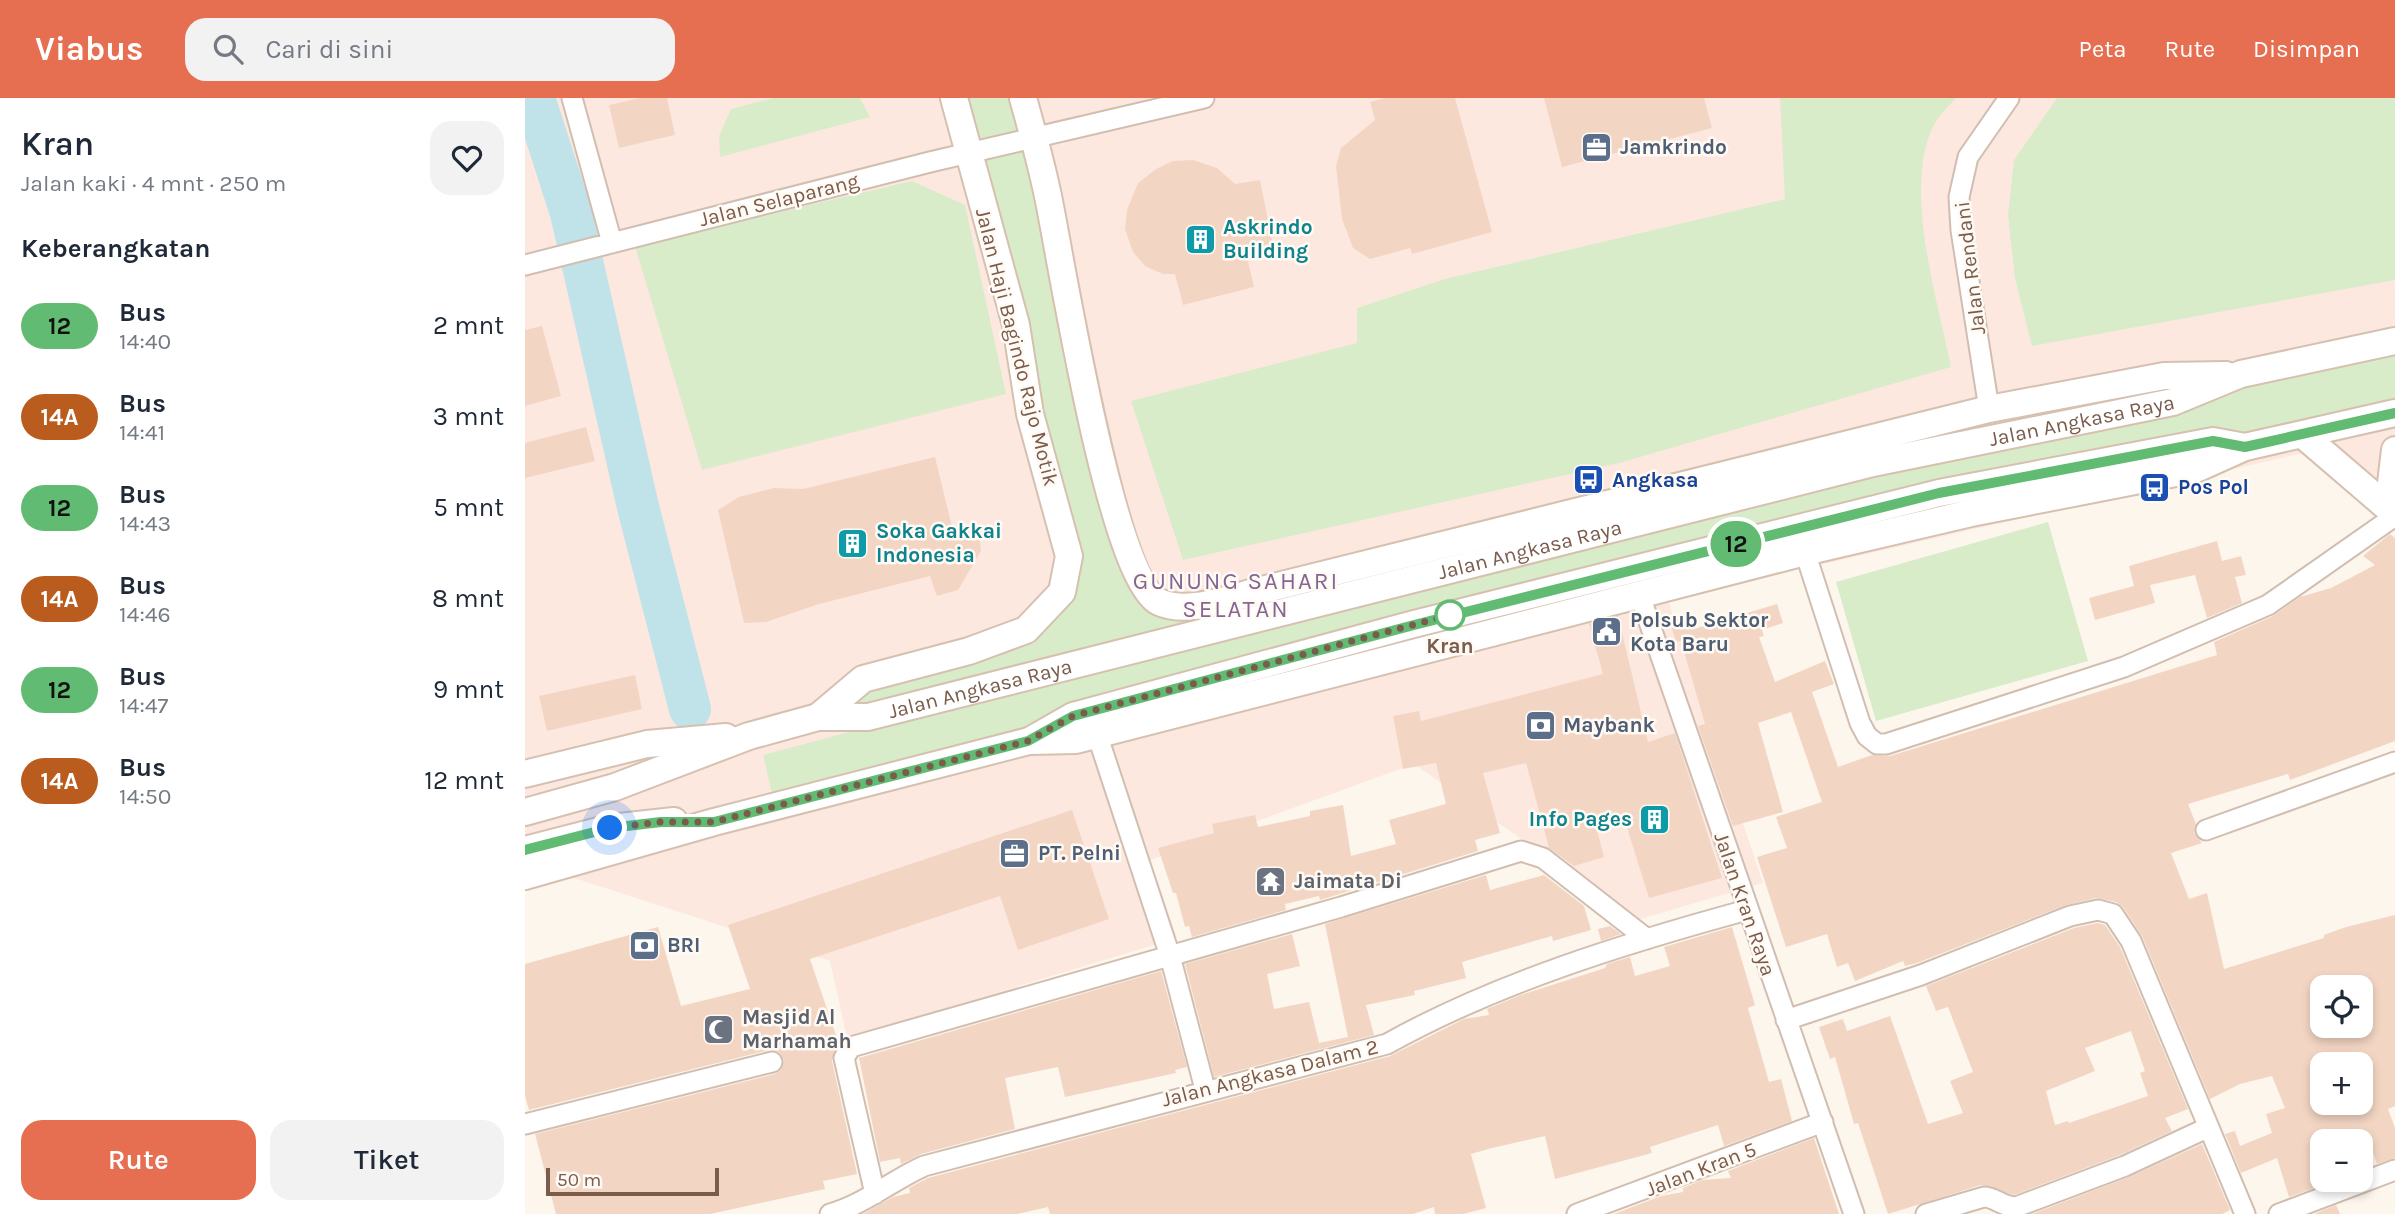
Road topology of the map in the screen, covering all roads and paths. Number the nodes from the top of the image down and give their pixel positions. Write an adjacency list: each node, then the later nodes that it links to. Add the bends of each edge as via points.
1 (572, 98): 8 (street)
2 (954, 98): 7 (main road, Jalan Haji Bagindo Rajo Motik)
3 (1023, 98): 6 (main road)
4 (1203, 98): 6 (street, Jalan Selaparang)
5 (2009, 98): 12 (street, Jalan Rendani, via 1968,157 1959,197)
6 (1034, 138): 7 (street, Jalan Selaparang); 22 (main road, Jalan Angkasa Raya, via 1089,411 1129,558 1145,588 1158,601 1187,606)
7 (969, 154): 8 (street, Jalan Selaparang); 19 (main road, Jalan Haji Bagindo Rajo Motik, via 1016,325 1030,414)
8 (613, 243): 9 (street, Jalan Selaparang)
9 (525, 265)
10 (2395, 341): 11 (main road, Jalan Angkasa Raya)
11 (2241, 374): 12 (main road, Jalan Angkasa Raya, via 2164,376); 21 (main road, Jalan Angkasa Raya, via 2173,402 1873,463)
12 (1989, 409): 20 (main road, Jalan Angkasa Raya)
13 (2395, 413): 14 (main road, Jalan Angkasa Raya)
14 (2303, 435): 15 (main road, Jalan Angkasa Raya); 17 (main road)
15 (2245, 447): 18 (main road, Jalan Angkasa Raya, via 2196,469 1971,513); 25 (main road, Jalan Angkasa Raya, via 2213,441 1939,493)
16 (2395, 450): 17 (main road)
17 (2393, 512): 18 (street, via 2268,605 2124,667 1886,744 1877,744 1860,723)
18 (1805, 552): 23 (main road, Jalan Angkasa Raya)
19 (1069, 556): 27 (main road, Jalan Angkasa Raya, via 1062,592 1026,630 969,651 863,679)
20 (1400, 556): 21 (main road); 22 (main road, Jalan Angkasa Raya)
21 (1369, 590): 24 (main road, Jalan Angkasa Raya)
22 (1258, 592): 24 (main road)
23 (1639, 593): 26 (main road, Jalan Angkasa Raya); 38 (street, Jalan Kran Raya)
24 (1288, 611): 27 (main road, Jalan Angkasa Raya, via 868,717)
25 (1414, 625): 26 (main road); 30 (main road, Jalan Angkasa Raya, via 1073,716)
26 (1449, 643): 28 (main road, Jalan Angkasa Raya)
27 (818, 717): 29 (main road, Jalan Angkasa Raya)
28 (1097, 734): 30 (main road, Jalan Angkasa Raya, via 1076,740); 40 (street)
29 (749, 736): 32 (main road, Jalan Angkasa Raya, via 647,744); 33 (main road, Jalan Angkasa Raya, via 615,787)
30 (1028, 741): 34 (main road, Jalan Angkasa Raya)
31 (2395, 762): 35 (street)
32 (525, 774)
33 (525, 811)
34 (714, 822): 36 (main road, Jalan Angkasa Raya, via 632,825); 37 (main road, Jalan Angkasa Raya)
35 (2206, 830)
36 (525, 850)
37 (525, 876)
38 (1747, 910): 39 (street, Jalan Angkasa Dalam 2); 41 (street, Jalan Kran Raya)
39 (1647, 939): 40 (street, via 1543,858 1521,851); 43 (street, Jalan Angkasa Dalam 2, via 1497,992 1387,1044)
40 (1170, 956): 43 (street); 48 (street, via 851,1047 844,1058)
41 (1786, 1020): 44 (street, Jalan Kran Raya); 46 (street, via 1921,975 2070,916 2098,910 2113,914 2131,941)
42 (772, 1062): 45 (street)
43 (1205, 1089): 48 (street, Jalan Angkasa Dalam 2, via 923,1166)
44 (1823, 1122): 49 (street, Jalan Kran 5); 52 (street, Jalan Kran Raya)
45 (525, 1125)
46 (2207, 1128): 53 (street, via 2125,1166 2016,1207 1984,1197); 54 (street)
47 (2395, 1170): 55 (street)
48 (875, 1194): 50 (street, Jalan Angkasa Dalam 2)
49 (1619, 1208): 51 (street, Jalan Kran 5)
50 (831, 1214)
51 (1577, 1214)
52 (1854, 1214)
53 (1926, 1214)
54 (2245, 1214)
55 (2279, 1214)

